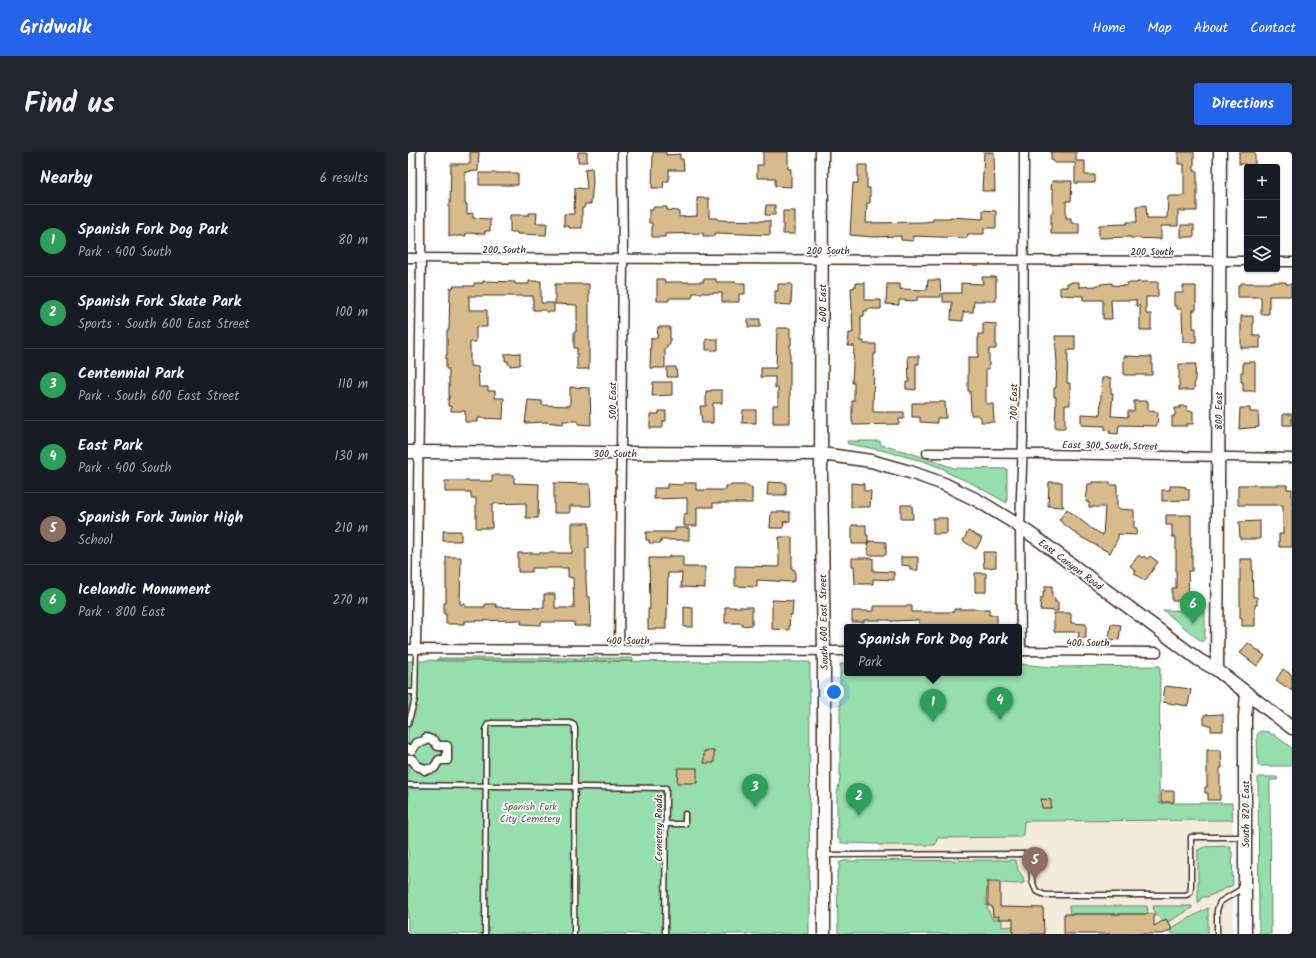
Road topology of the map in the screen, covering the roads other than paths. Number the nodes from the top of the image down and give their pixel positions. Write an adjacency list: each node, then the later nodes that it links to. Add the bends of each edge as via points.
1 (421, 152): 7 (street)
2 (622, 152): 8 (street, 500 East)
3 (822, 152): 9 (street, 600 East)
4 (1024, 152): 10 (street, 700 East)
5 (1220, 152): 11 (street, 800 East)
6 (408, 258): 7 (street, 200 South)
7 (421, 258): 8 (street, 200 South); 15 (street)
8 (623, 259): 9 (street, 200 South); 16 (street, 500 East)
9 (822, 260): 10 (street, 200 South); 18 (street, 600 East)
10 (1024, 261): 11 (street, 200 South); 19 (street, 700 East)
11 (1219, 261): 12 (street, 200 South); 20 (street, 800 East)
12 (1244, 262)
13 (1280, 262): 14 (street)
14 (1292, 262)
15 (413, 452): 16 (street, 300 South); 24 (street)
16 (621, 453): 18 (street, 300 South); 25 (street, 500 East)
17 (927, 453): 19 (street, East 300 South Street)
18 (822, 454): 22 (street, East Canyon Road, via 871,461 927,477 977,500); 26 (street, South 600 East Street)
19 (1022, 454): 20 (street, East 300 South Street); 22 (street, 700 East)
20 (1218, 458): 21 (street, East 300 South Street); 30 (street, 800 East)
21 (1292, 458)
22 (1020, 527): 23 (street, 700 East); 30 (street, East Canyon Road, via 1199,660)
23 (1020, 624)
24 (412, 649): 25 (street, 400 South); 32 (lane)
25 (619, 650): 26 (street, 400 South)
26 (824, 650): 27 (street, 400 South); 44 (street, South 600 East Street)
27 (844, 650)
28 (1022, 651): 29 (street, 400 South)
29 (1156, 652)
30 (1217, 670): 33 (street, East Canyon Road)
31 (408, 692): 32 (lane)
32 (415, 692): 34 (lane)
33 (1247, 694): 35 (street, East Canyon Road); 43 (street, South 820 East)
34 (408, 724)
35 (1292, 728)
36 (408, 749): 37 (street, via 412,750 416,743 425,741 426,738 434,740 438,746 447,746 447,760 439,760 434,768 425,770 417,766 412,759)
37 (408, 759)
38 (408, 785): 39 (lane, Cemetery Roads)
39 (486, 786): 40 (lane, Cemetery Roads); 40 (lane, via 488,724 570,722 575,729); 46 (lane)
40 (576, 787): 42 (lane, Cemetery Roads, via 666,788); 47 (lane)
41 (685, 814): 42 (lane, via 685,824)
42 (666, 824): 48 (lane, Cemetery Roads)
43 (1244, 837): 44 (lane, via 1191,837 1191,886 1190,893 1186,895 1045,895 1036,891 1032,881 1030,854); 45 (street, South 820 East)
44 (824, 855): 49 (street, South 600 East Street)
45 (1245, 887): 50 (lane, via 1220,902 1217,910); 51 (street, South 820 East)
46 (485, 934)
47 (574, 934)
48 (665, 934)
49 (824, 934)
50 (1217, 934)
51 (1245, 934)

